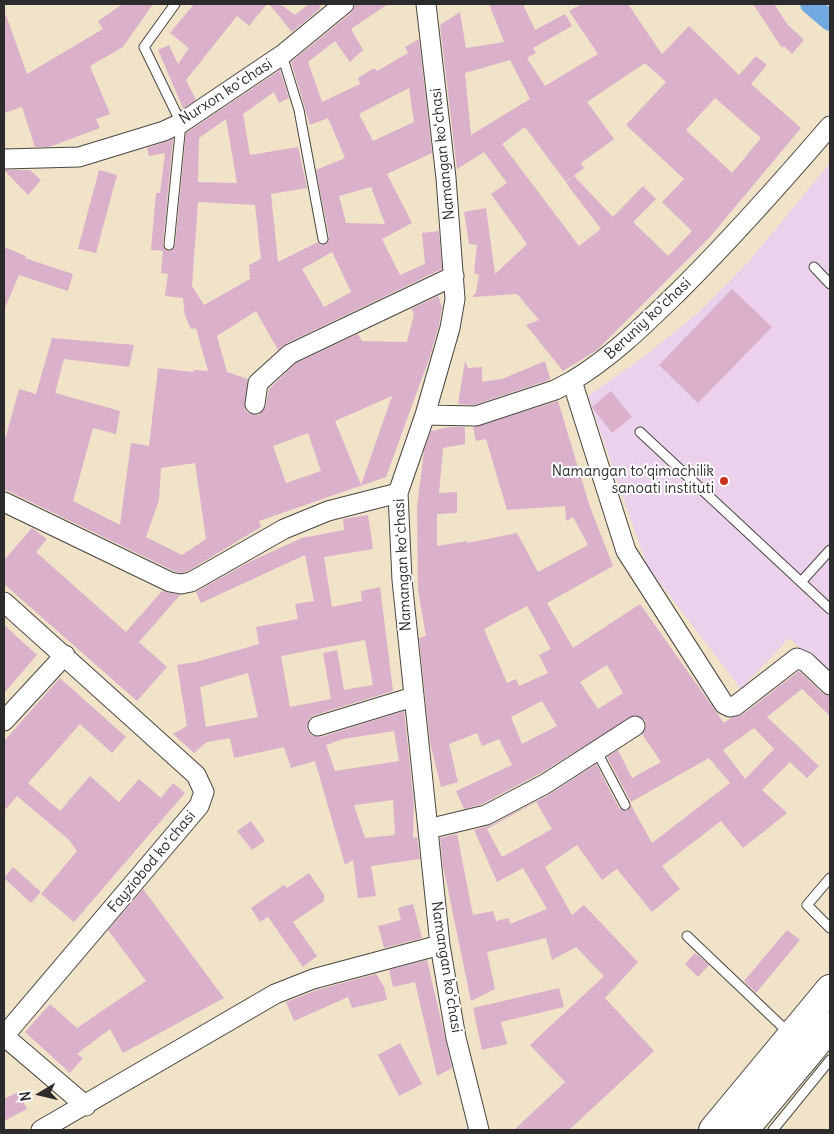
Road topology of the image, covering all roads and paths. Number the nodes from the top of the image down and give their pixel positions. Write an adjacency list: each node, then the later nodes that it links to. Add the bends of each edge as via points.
1 (175, 4): 5 (lane, via 144,47)
2 (344, 4): 4 (street, Nurxon koʻchasi)
3 (426, 4): 11 (street, Namangan koʻchasi)
4 (282, 55): 5 (street, Nurxon koʻchasi); 8 (lane, via 299,110)
5 (181, 123): 7 (street, Nurxon koʻchasi, via 79,157); 9 (lane)
6 (830, 126): 13 (street, Beruniy koʻchasi, via 735,235 626,342 596,367)
7 (4, 159)
8 (323, 239)
9 (169, 244)
10 (814, 267): 12 (lane)
11 (454, 276): 14 (street, via 290,354 258,384); 15 (street, Namangan koʻchasi, via 456,299 450,328)
12 (830, 284)
13 (572, 381): 15 (street, Beruniy koʻchasi, via 555,390 476,416); 24 (street, via 626,551 724,704 736,706 797,658 806,662)
14 (255, 404)
15 (425, 416): 17 (street, Namangan koʻchasi)
16 (640, 432): 20 (lane)
17 (398, 493): 18 (street, via 328,511 284,529 191,582 181,584 170,582); 25 (street, Namangan koʻchasi)
18 (4, 502)
19 (830, 550): 20 (lane)
20 (801, 582): 22 (lane)
21 (4, 602): 23 (street, Fayziobod koʻchasi)
22 (830, 609)
23 (65, 655): 26 (street); 39 (street, Fayziobod koʻchasi, via 196,775 204,792 199,806)
24 (830, 685)
25 (413, 697): 27 (street); 31 (street, Namangan koʻchasi)
26 (4, 721)
27 (318, 726)
28 (635, 726): 29 (street)
29 (597, 752): 30 (lane); 31 (street, via 546,784 486,815)
30 (625, 806)
31 (428, 829): 35 (street, Namangan koʻchasi)
32 (830, 878): 33 (lane, via 808,905)
33 (830, 928)
34 (688, 936): 38 (lane)
35 (440, 945): 41 (street, via 313,979 275,994); 43 (street, Namangan koʻchasi, via 456,1038)
36 (830, 989): 38 (highway)
37 (830, 1027): 45 (highway)
38 (792, 1035): 44 (highway)
39 (4, 1036): 41 (street, Fayziobod koʻchasi)
40 (830, 1060): 46 (lane)
41 (86, 1106): 42 (street)
42 (41, 1130)
43 (479, 1130)
44 (712, 1130)
45 (744, 1130)
46 (773, 1130)

